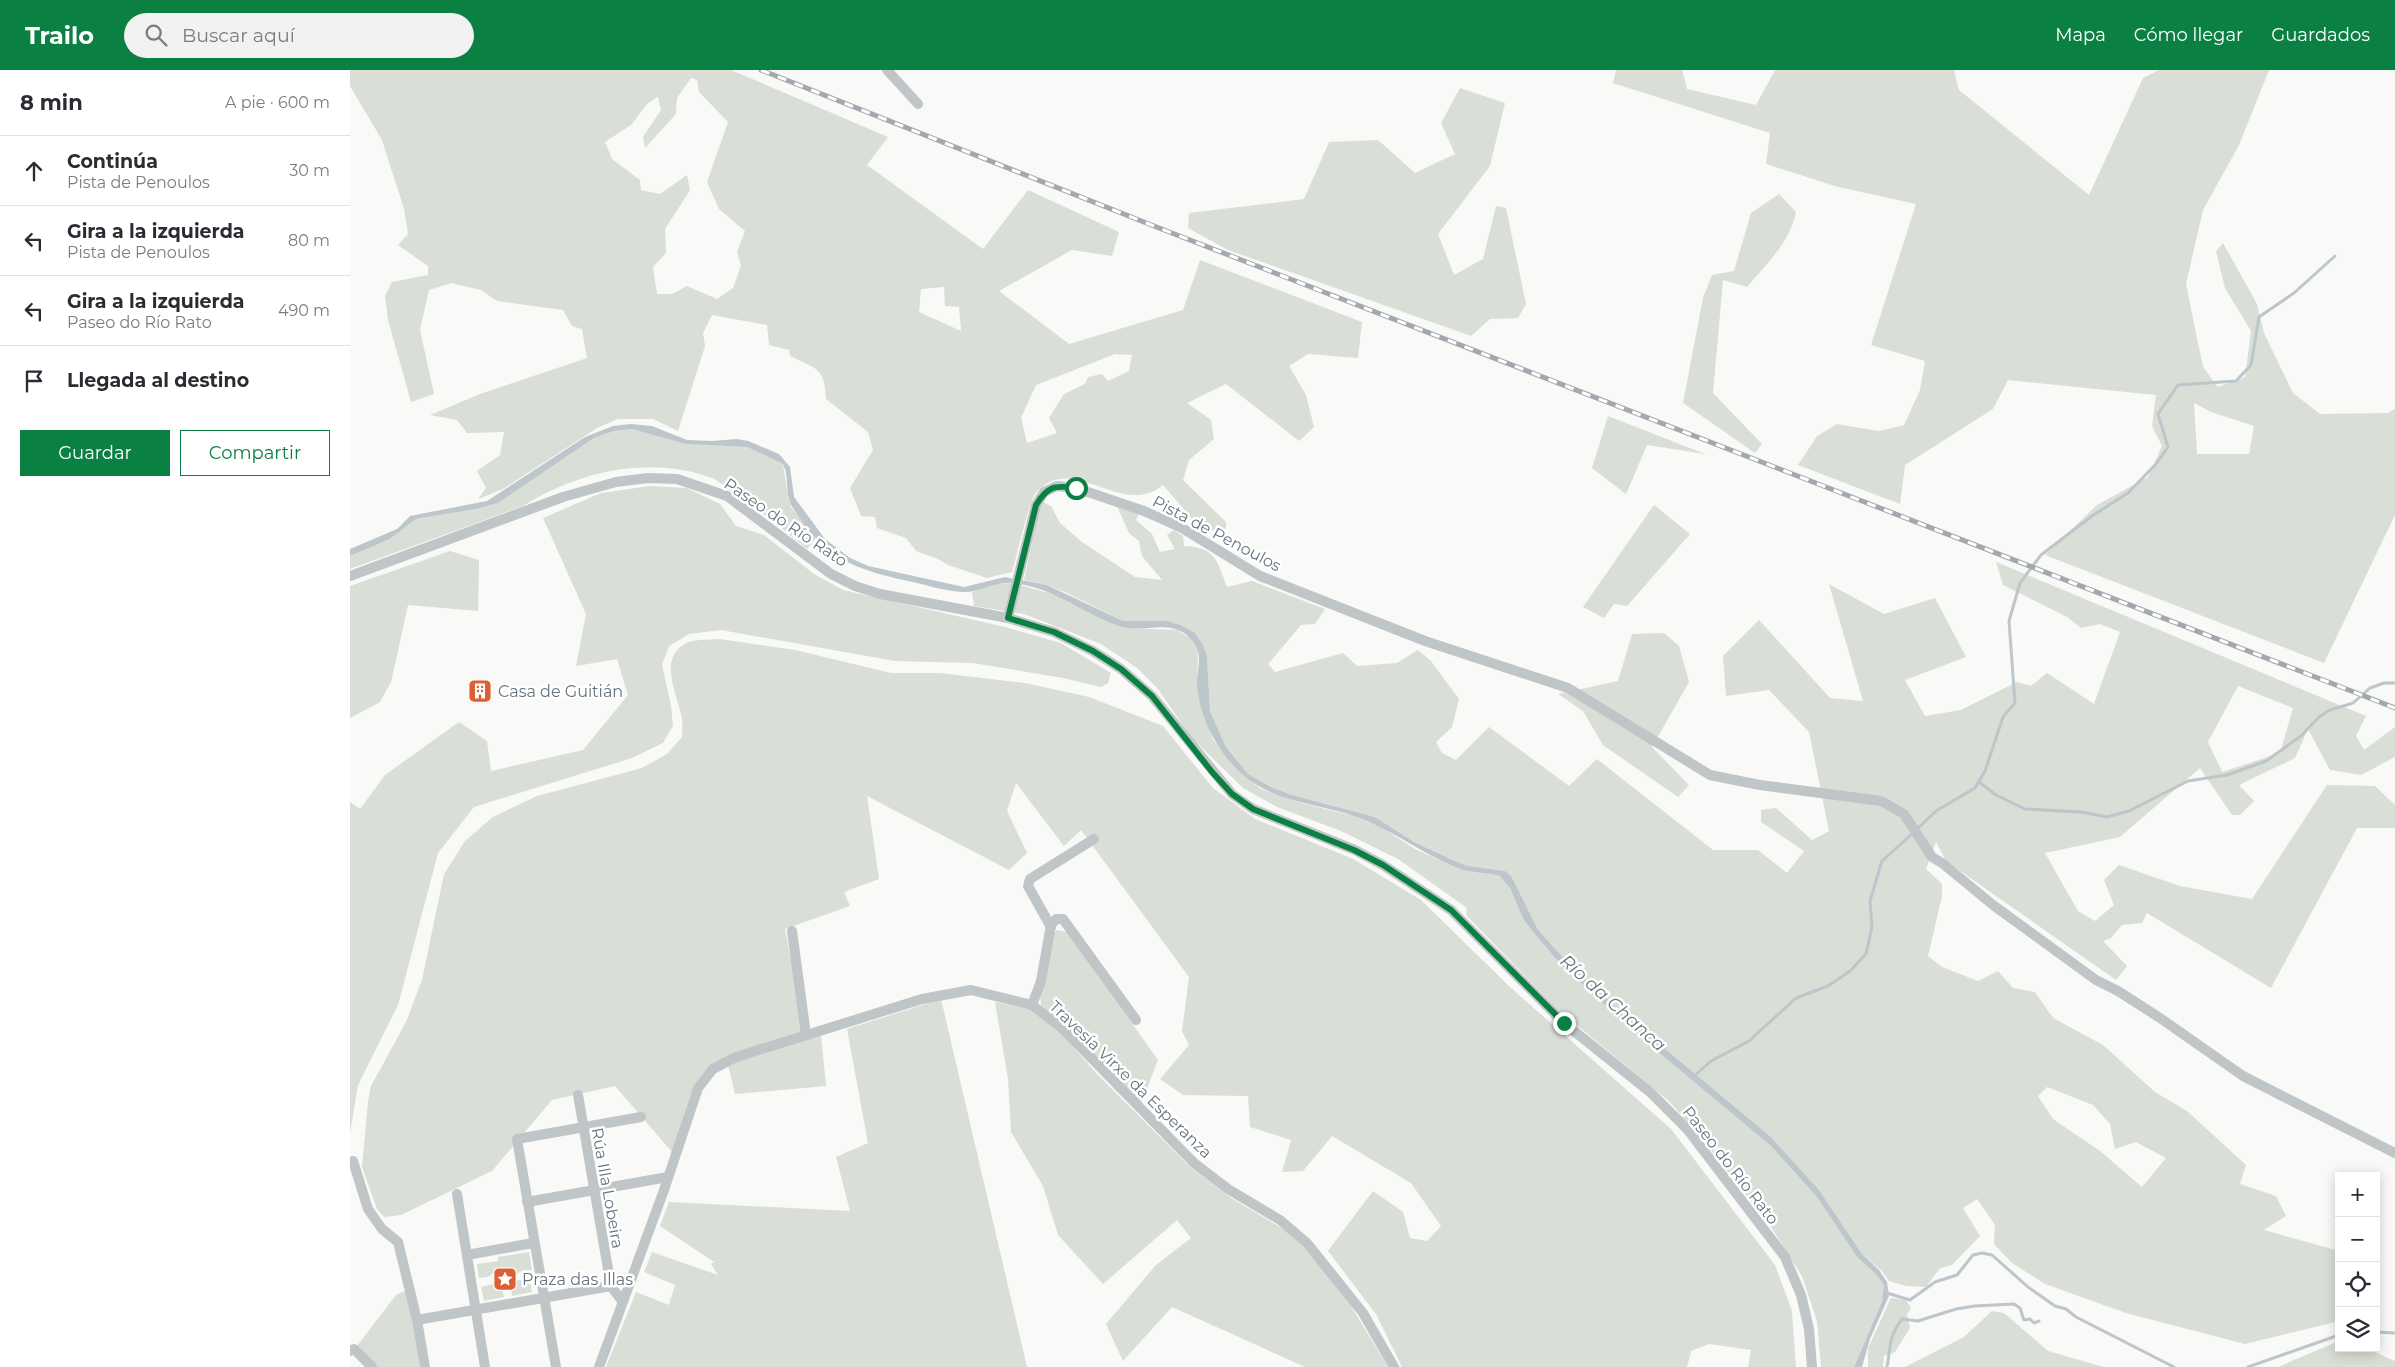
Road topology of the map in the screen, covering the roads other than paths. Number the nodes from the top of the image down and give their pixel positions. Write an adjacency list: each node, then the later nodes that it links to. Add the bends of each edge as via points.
1 (887, 70): 2 (street)
2 (918, 104)
3 (350, 576): 4 (street, Paseo do Río Rato, via 572,494 616,482 677,479 727,496 831,574 856,586 880,594)
4 (1008, 618): 14 (street, Pista de Penoulos, via 1036,505 1044,492 1057,486 1076,488 1144,511 1175,524 1260,576 1425,641 1568,688 1710,775 1880,801 1904,814 1932,858 2096,980 2160,1018 2242,1076); 34 (street, Paseo do Río Rato, via 1054,632 1121,669 1152,696 1232,794 1253,809 1354,850 1451,910 1564,1023 1650,1092 1687,1129 1785,1257 1801,1295 1809,1330)
5 (1094, 839): 6 (street, via 1030,879 1028,886)
6 (1051, 928): 8 (street, via 1041,981); 9 (street, via 1056,919 1063,919)
7 (792, 931): 10 (street)
8 (1032, 1005): 10 (street, Travesía Virxe da Esperanza, via 971,990 922,999); 33 (street, Travesía Virxe da Esperanza, via 1062,1028 1194,1163 1228,1189 1280,1220 1307,1243 1363,1312)
9 (1136, 1020)
10 (806, 1035): 16 (street, Travesía Virxe da Esperanza, via 713,1069 698,1088)
11 (578, 1095): 13 (street, Rúa Illa Lobeira)
12 (641, 1117): 13 (street)
13 (583, 1128): 17 (street, Rúa Illa Lobeira); 19 (street, via 517,1139)
14 (2395, 1153)
15 (353, 1161): 26 (street, via 368,1209 382,1229 398,1242)
16 (668, 1177): 17 (street); 24 (street, Travesía Virxe da Esperanza)
17 (593, 1189): 19 (street); 22 (street, Rúa Illa Lobeira)
18 (457, 1194): 21 (street)
19 (527, 1202): 20 (street)
20 (534, 1244): 21 (street); 23 (street)
21 (467, 1254): 25 (street)
22 (611, 1286): 23 (street); 24 (street)
23 (544, 1299): 25 (street); 31 (street)
24 (622, 1301): 32 (street, Travesía Virxe da Esperanza)
25 (476, 1309): 26 (street); 30 (street)
26 (417, 1320): 29 (street)
27 (350, 1351): 28 (street, via 354,1349)
28 (372, 1367)
29 (425, 1367)
30 (485, 1367)
31 (556, 1367)
32 (599, 1367)
33 (1394, 1367)
34 (1812, 1367)

